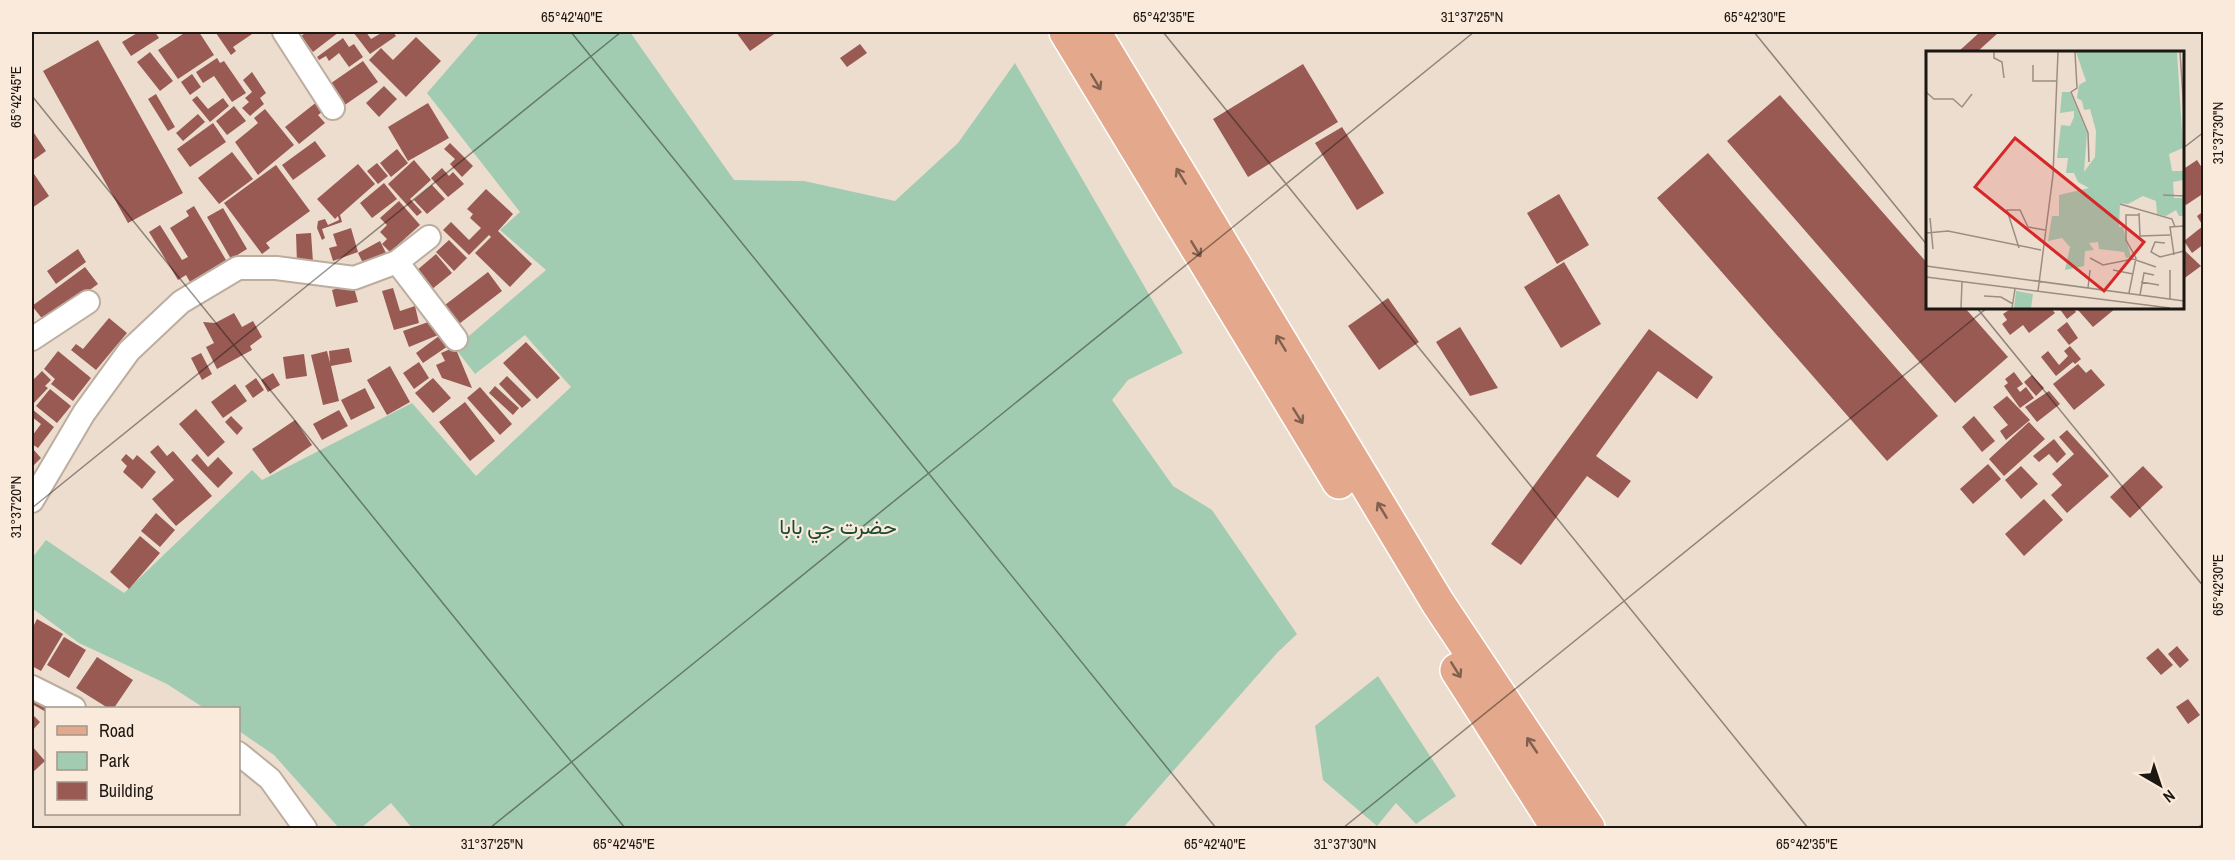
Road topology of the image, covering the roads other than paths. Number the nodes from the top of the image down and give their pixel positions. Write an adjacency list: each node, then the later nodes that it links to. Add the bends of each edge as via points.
1 (284, 32): 4 (street)
2 (1066, 32): 14 (main road, one-way to 14, via 1259,354)
3 (1094, 32): 14 (main road, one-way to 3)
4 (333, 108)
5 (429, 237): 6 (street)
6 (397, 262): 9 (street); 10 (street, via 354,278 276,268 238,268 181,302 129,351 84,413)
7 (88, 302): 8 (street)
8 (32, 339)
9 (456, 339)
10 (32, 501)
11 (32, 687): 12 (street)
12 (72, 707)
13 (240, 755): 15 (street, via 270,779)
14 (1549, 793): 16 (main road); 17 (main road)
15 (305, 828)
16 (1558, 828)
17 (1588, 828)

